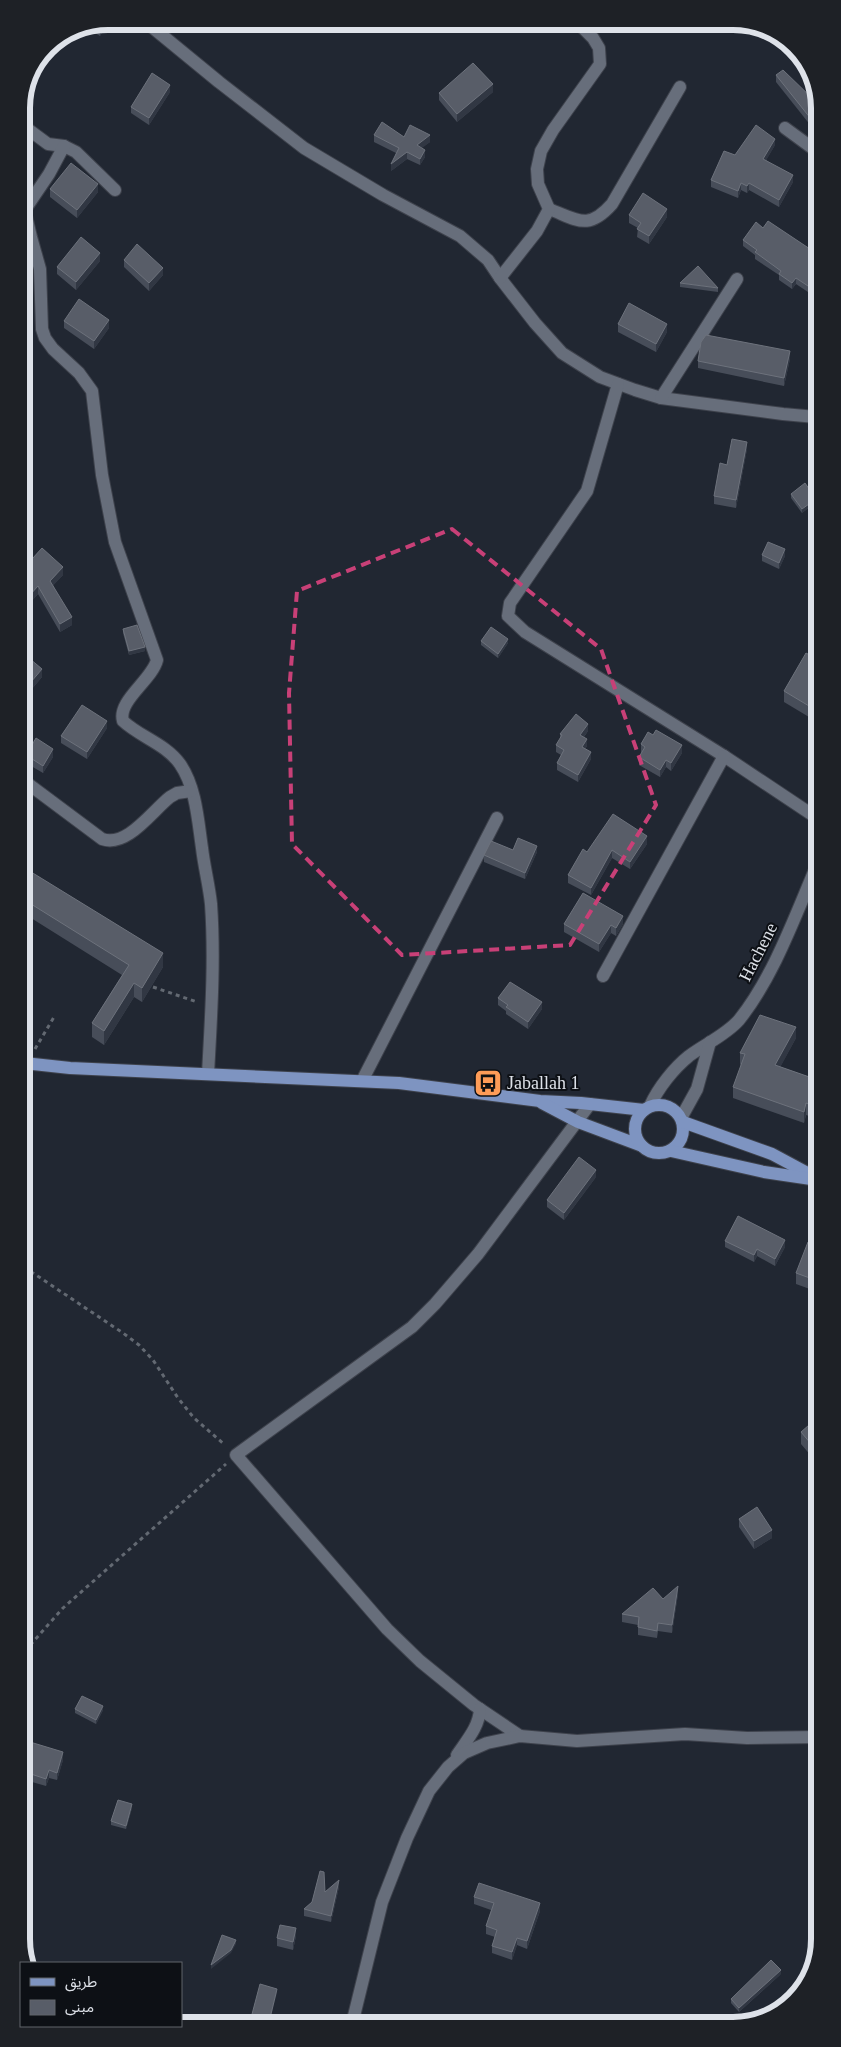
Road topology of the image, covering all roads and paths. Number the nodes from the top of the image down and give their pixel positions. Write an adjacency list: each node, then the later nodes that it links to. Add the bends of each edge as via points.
1 (156, 30): 12 (street, via 304,148 460,236 488,260)
2 (585, 30): 10 (street, via 599,48 600,64 540,151 538,184)
3 (680, 87): 10 (street, via 604,214 581,221)
4 (785, 128): 7 (street)
5 (30, 130): 6 (street, via 48,144)
6 (64, 146): 8 (street, via 76,152); 9 (street, via 49,174)
7 (811, 147)
8 (115, 190)
9 (30, 197)
10 (549, 209): 12 (street, via 537,231)
11 (30, 231): 19 (street, via 40,269 42,329 53,349 79,373 92,391 102,475 115,542 157,660 155,668 122,710 123,721 160,745 180,763)
12 (500, 278): 14 (street, via 562,353 600,377)
13 (737, 279): 15 (street)
14 (618, 384): 15 (street); 17 (street, via 587,492 510,602 508,616 525,632)
15 (661, 398): 16 (street)
16 (811, 416)
17 (724, 756): 20 (street); 23 (street)
18 (30, 785): 19 (street, via 110,842 126,836 170,797)
19 (191, 791): 25 (street, via 211,901)
20 (811, 814)
21 (497, 818): 31 (street)
22 (811, 878): 27 (street, Hachene, via 760,990 737,1022)
23 (603, 976)
24 (153, 987): 25 (path)
25 (211, 1008): 30 (street)
26 (54, 1017): 28 (path)
27 (710, 1042): 34 (street, Hachene, via 688,1057); 35 (street, via 697,1088)
28 (30, 1055)
29 (30, 1064): 30 (main road)
30 (208, 1074): 31 (main road)
31 (362, 1081): 32 (main road)
32 (540, 1102): 33 (main road); 36 (main road)
33 (590, 1104): 34 (main road); 36 (street)
34 (647, 1108): 35 (main road, via 668,1106); 37 (main road, via 639,1116 635,1131)
35 (682, 1120): 38 (main road, via 683,1133); 39 (main road, via 772,1154)
36 (578, 1122): 37 (main road); 42 (street, via 478,1254 430,1310 412,1327)
37 (642, 1146): 38 (main road, via 656,1154)
38 (671, 1151): 40 (main road, via 764,1172)
39 (811, 1175)
40 (811, 1178)
41 (30, 1271): 42 (path, via 139,1346 153,1360 194,1418)
42 (236, 1455): 43 (path, via 63,1608); 44 (street, via 387,1629 420,1661)
43 (30, 1645)
44 (480, 1709): 45 (street); 47 (street, via 480,1719 474,1732)
45 (520, 1736): 46 (street, via 577,1741 685,1734); 47 (street, via 475,1747)
46 (811, 1737)
47 (448, 1767): 48 (street, via 428,1791 388,1885)
48 (354, 2017)

